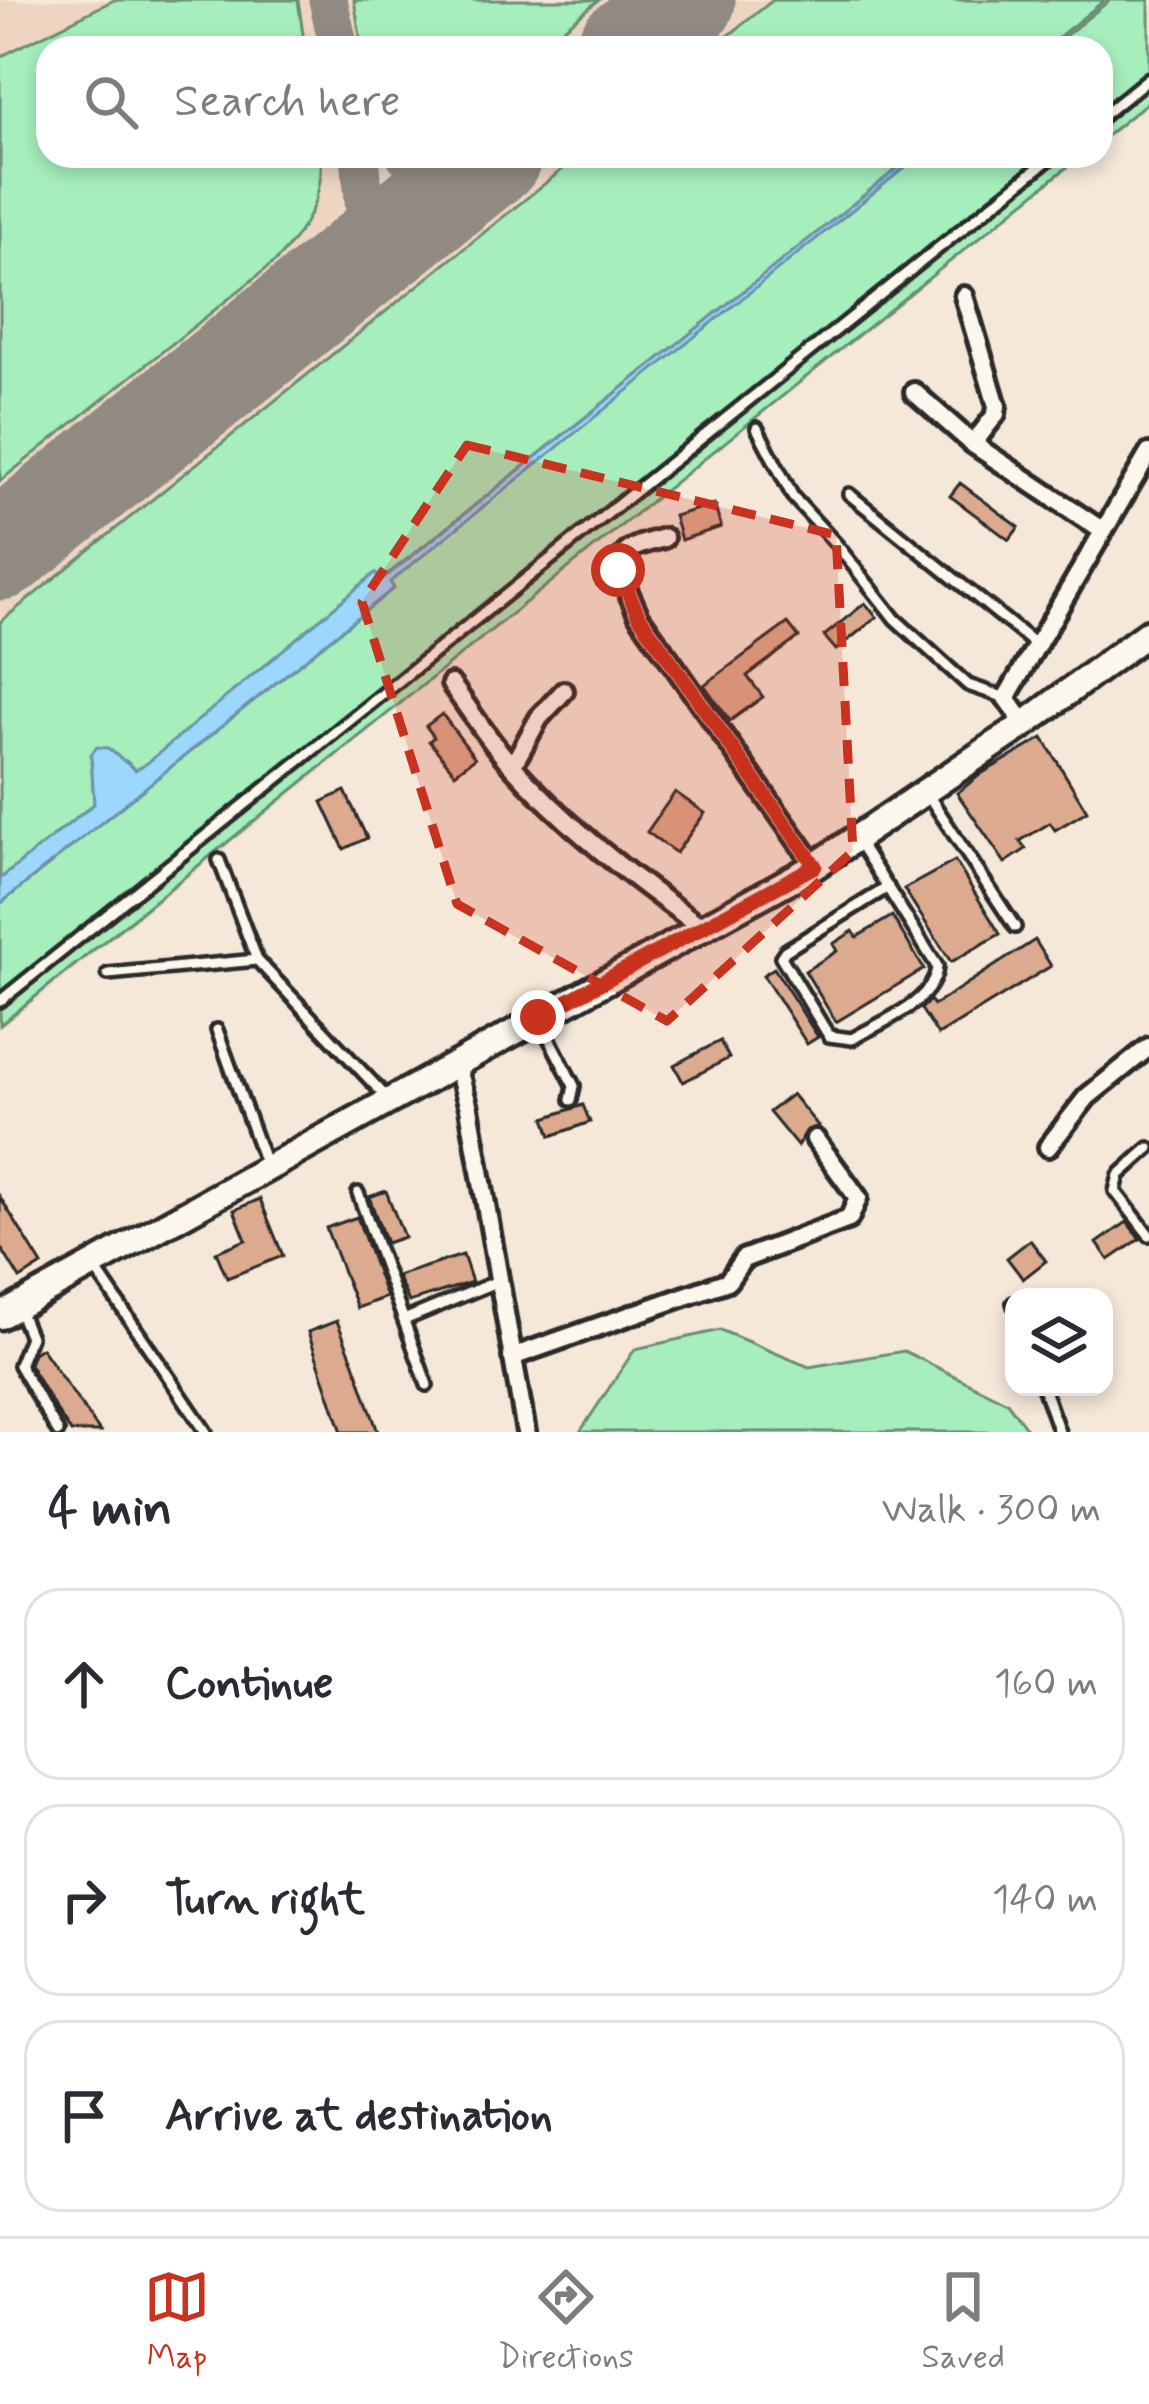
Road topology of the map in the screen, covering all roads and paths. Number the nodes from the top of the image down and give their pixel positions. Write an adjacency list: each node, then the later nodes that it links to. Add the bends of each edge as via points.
1 (1149, 78): 2 (lane)
2 (1113, 107)
3 (1037, 168): 28 (lane)
4 (964, 296): 7 (street, via 997,406)
5 (914, 392): 7 (street)
6 (757, 428): 16 (lane, via 793,497 895,619 968,685)
7 (973, 444): 10 (street)
8 (1149, 453): 10 (street)
9 (849, 494): 13 (lane)
10 (1102, 531): 13 (street)
11 (664, 538): 22 (street, via 629,548 618,563 639,616)
12 (1149, 632): 17 (main road)
13 (1035, 644): 16 (street)
14 (451, 684): 18 (street)
15 (564, 691): 18 (street)
16 (1006, 698): 17 (street)
17 (1025, 724): 19 (main road)
18 (513, 765): 25 (street, via 621,870)
19 (926, 792): 20 (main road); 24 (lane)
20 (857, 839): 22 (main road); 23 (lane)
21 (219, 860): 26 (lane)
22 (815, 866): 25 (main road)
23 (888, 887): 23 (lane, via 937,973 924,995 840,1040 781,957)
24 (1015, 927)
25 (703, 928): 29 (main road)
26 (257, 960): 27 (lane); 33 (lane)
27 (108, 974)
28 (0, 1001)
29 (538, 1017): 32 (main road); 34 (lane, via 574,1086)
30 (217, 1030): 38 (lane)
31 (1149, 1047): 36 (street, via 1087,1096)
32 (456, 1062): 33 (main road); 42 (street)
33 (389, 1100): 38 (main road)
34 (571, 1100)
35 (814, 1139): 45 (street, via 858,1198 849,1219 743,1259 728,1281)
36 (1048, 1147)
37 (1149, 1148): 40 (lane, via 1119,1175 1115,1191)
38 (266, 1168): 41 (main road)
39 (358, 1192): 44 (lane)
40 (1149, 1235)
41 (92, 1263): 43 (main road); 49 (lane)
42 (498, 1281): 44 (lane); 45 (street)
43 (8, 1311): 48 (lane, via 30,1336 19,1365)
44 (404, 1320): 46 (lane)
45 (512, 1358): 50 (street)
46 (427, 1385)
47 (1045, 1396): 51 (lane)
48 (58, 1432)
49 (206, 1432)
50 (526, 1432)
51 (1059, 1432)

